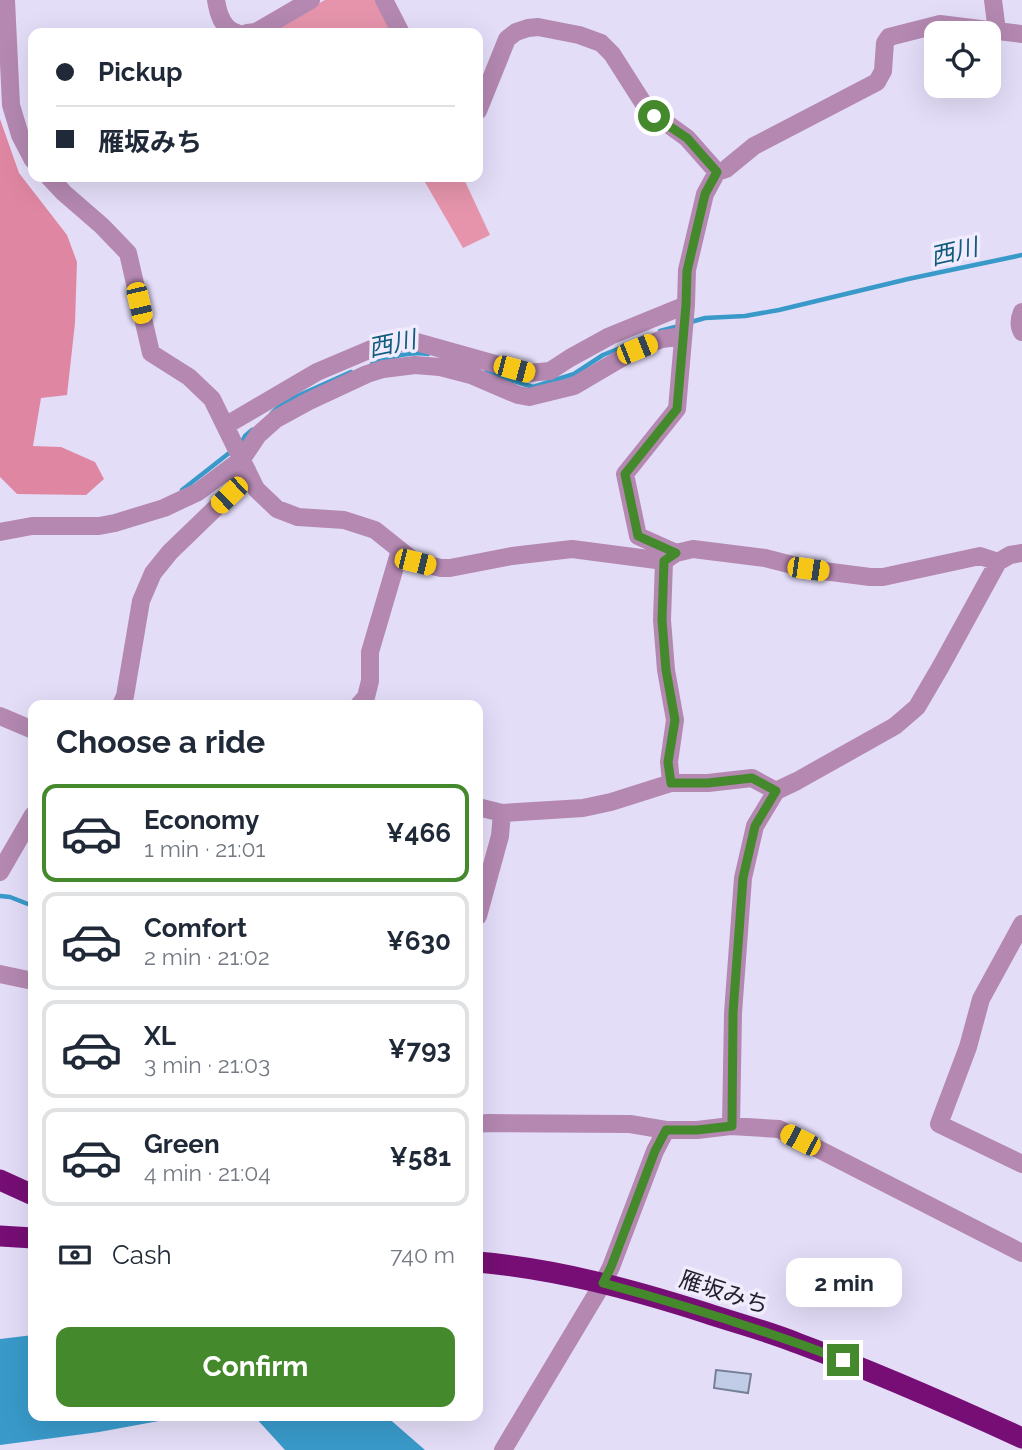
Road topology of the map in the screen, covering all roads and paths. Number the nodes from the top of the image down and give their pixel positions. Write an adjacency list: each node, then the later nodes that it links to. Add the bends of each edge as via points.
1 (6, 0): 14 (street, via 11,105)
2 (215, 0): 7 (street)
3 (311, 0): 8 (street)
4 (384, 0): 9 (street)
5 (993, 0): 6 (street)
6 (996, 21)
7 (227, 28)
8 (263, 28)
9 (398, 28)
10 (924, 28): 15 (street, via 889,37 877,82 754,146)
11 (1001, 31): 12 (street)
12 (1022, 34)
13 (483, 99): 15 (street, via 508,39 516,32 538,27 579,35 601,43 647,109 687,138)
14 (28, 150)
15 (717, 172): 17 (street, via 705,194 687,271)
16 (54, 182): 21 (street, via 128,253 151,353 189,377 212,399)
17 (686, 305): 20 (street); 21 (street, via 610,336 550,371 528,373 413,341 376,347 317,372)
18 (1022, 312): 19 (street)
19 (1022, 332)
20 (683, 336): 22 (street, via 637,349 574,386 529,397 440,367 383,369 276,419 258,435); 26 (street, via 677,409 625,474 638,536)
21 (225, 426): 22 (street)
22 (245, 465): 23 (street, via 164,508 115,523); 24 (street, via 256,489 276,509 375,530); 28 (street, via 229,495 153,573 141,601)
23 (0, 532)
24 (400, 550): 26 (street, via 415,562 440,568 572,549); 29 (street, via 370,652 370,681)
25 (1022, 553): 27 (street)
26 (670, 557): 27 (street, via 693,549 870,578 980,556); 32 (street, via 662,620 675,720 668,762)
27 (998, 562): 33 (street, via 917,707 895,726)
28 (123, 700)
29 (363, 700)
30 (0, 716): 31 (street)
31 (28, 728)
32 (671, 783): 33 (street, via 752,778); 35 (street, via 592,806)
33 (776, 791): 43 (street, via 755,826 743,878 733,1013)
34 (483, 808): 35 (street)
35 (502, 813): 38 (street)
36 (28, 824): 37 (street)
37 (0, 872)
38 (483, 898)
39 (1022, 924): 45 (street, via 981,999 939,1124)
40 (0, 974): 41 (street)
41 (28, 980)
42 (483, 1124): 44 (street, via 630,1124)
43 (732, 1126): 44 (street); 50 (street, via 779,1129)
44 (666, 1130): 52 (street)
45 (1022, 1164)
46 (0, 1180): 47 (highway)
47 (28, 1193)
48 (0, 1236): 49 (highway)
49 (28, 1238)
50 (1022, 1253)
51 (483, 1263): 52 (highway, 雁坂みち, via 540,1270)
52 (598, 1291): 53 (highway, 雁坂みち, via 672,1302 793,1341); 54 (street)
53 (1022, 1437)
54 (503, 1450)

